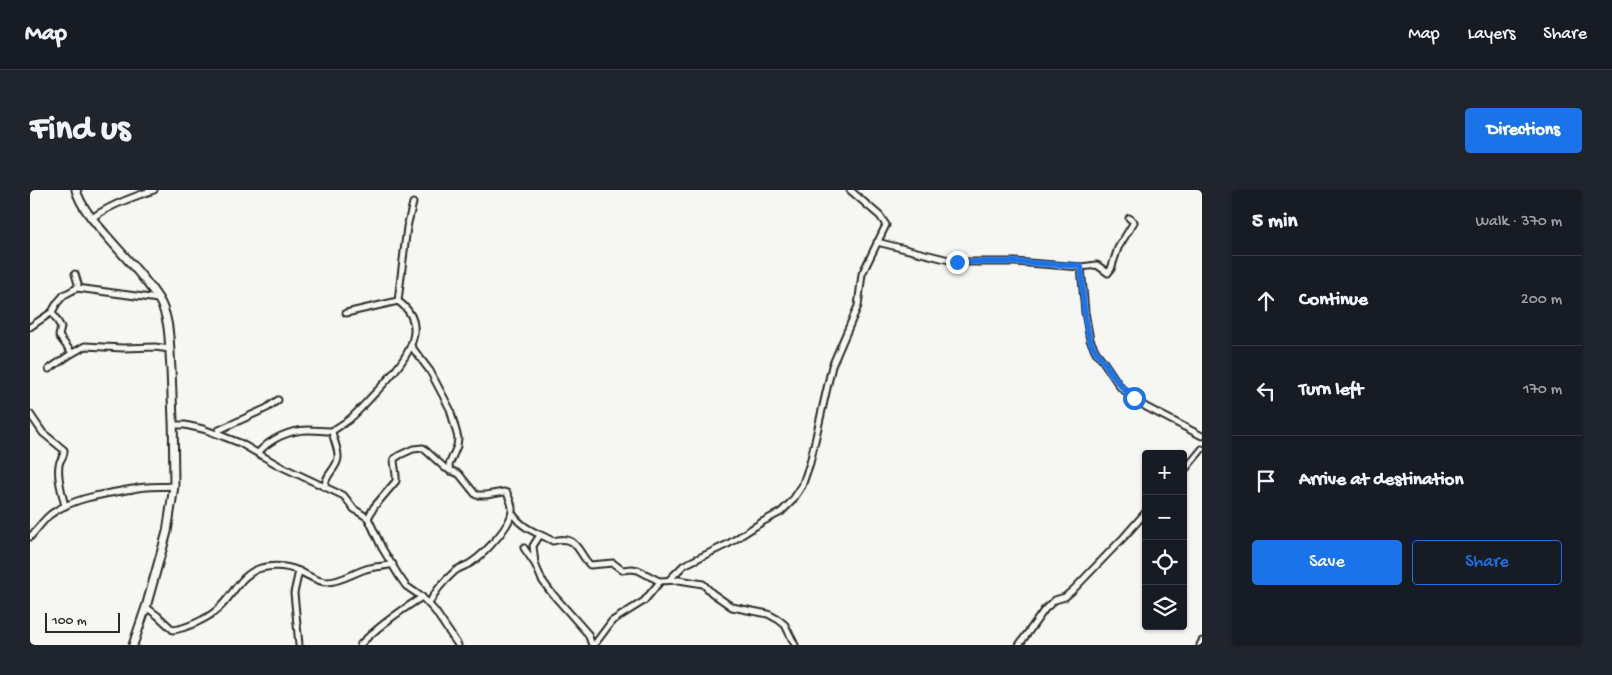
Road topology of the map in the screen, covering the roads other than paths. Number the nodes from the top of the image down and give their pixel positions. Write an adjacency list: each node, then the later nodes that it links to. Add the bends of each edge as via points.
1 (76, 190): 5 (main road)
2 (154, 190): 5 (street)
3 (850, 190): 7 (street, via 886,225)
4 (413, 203): 12 (street)
5 (92, 218): 11 (main road)
6 (1129, 218): 8 (street, via 1134,222 1108,273 1096,265)
7 (877, 242): 8 (street, via 957,262); 42 (street, via 862,274 858,306 832,366 802,486 781,512 728,544 684,565)
8 (1081, 266): 25 (street, via 1090,340 1121,388 1146,407)
9 (75, 274): 10 (street)
10 (77, 288): 11 (street); 13 (street, via 64,296)
11 (158, 299): 17 (main road, via 165,314)
12 (398, 301): 14 (street); 16 (street, via 411,315 414,336)
13 (52, 312): 15 (street); 18 (street, via 61,327 59,336)
14 (346, 313)
15 (30, 327)
16 (411, 346): 23 (street, via 389,379 351,418); 29 (street, via 430,371 450,409 458,438)
17 (170, 349): 18 (street, via 85,346); 22 (main road)
18 (72, 353): 19 (street)
19 (49, 369)
20 (278, 400): 24 (street, via 220,430 218,433)
21 (30, 414): 32 (street, via 43,433 64,450 59,475)
22 (173, 425): 24 (street, via 186,425); 30 (main road)
23 (332, 431): 27 (street, via 307,430 282,436 265,445); 31 (street, via 338,458 325,480)
24 (222, 436): 27 (street)
25 (1202, 436)
26 (1202, 449): 28 (street)
27 (258, 454): 31 (street)
28 (1187, 467)
29 (450, 471): 33 (street, via 458,474 476,495 507,493); 35 (street, via 422,448 400,455 394,459 396,481)
30 (174, 486): 32 (street, via 139,486 85,498); 46 (main road, via 167,532)
31 (325, 486): 35 (street, via 344,496 354,509)
32 (65, 506): 37 (street, via 49,515)
33 (512, 513): 36 (street, via 528,530); 45 (street, via 489,548 456,570 433,594)
34 (1142, 517): 54 (street, via 1073,590 1045,608)
35 (368, 518): 39 (street)
36 (540, 535): 40 (street, via 533,546); 43 (street, via 553,541 562,538 573,543 590,565 613,563 622,570 638,570)
37 (30, 537)
38 (524, 548): 40 (street)
39 (392, 564): 41 (street, via 327,582); 44 (street, via 406,586)
40 (535, 564): 52 (street, via 542,580 588,634)
41 (299, 571): 46 (street, via 276,566 252,572 218,609 178,629 173,630); 49 (street, via 294,593)
42 (669, 580): 43 (street); 53 (street, via 703,584 732,607 776,618 785,625)
43 (659, 581): 52 (street, via 644,601 612,621)
44 (422, 597): 45 (street); 50 (street)
45 (429, 604): 51 (street)
46 (146, 607): 48 (main road)
47 (1202, 641): 55 (street)
48 (133, 645)
49 (299, 645)
50 (360, 645)
51 (458, 645)
52 (593, 645)
53 (795, 645)
54 (1019, 645)
55 (1200, 645)

